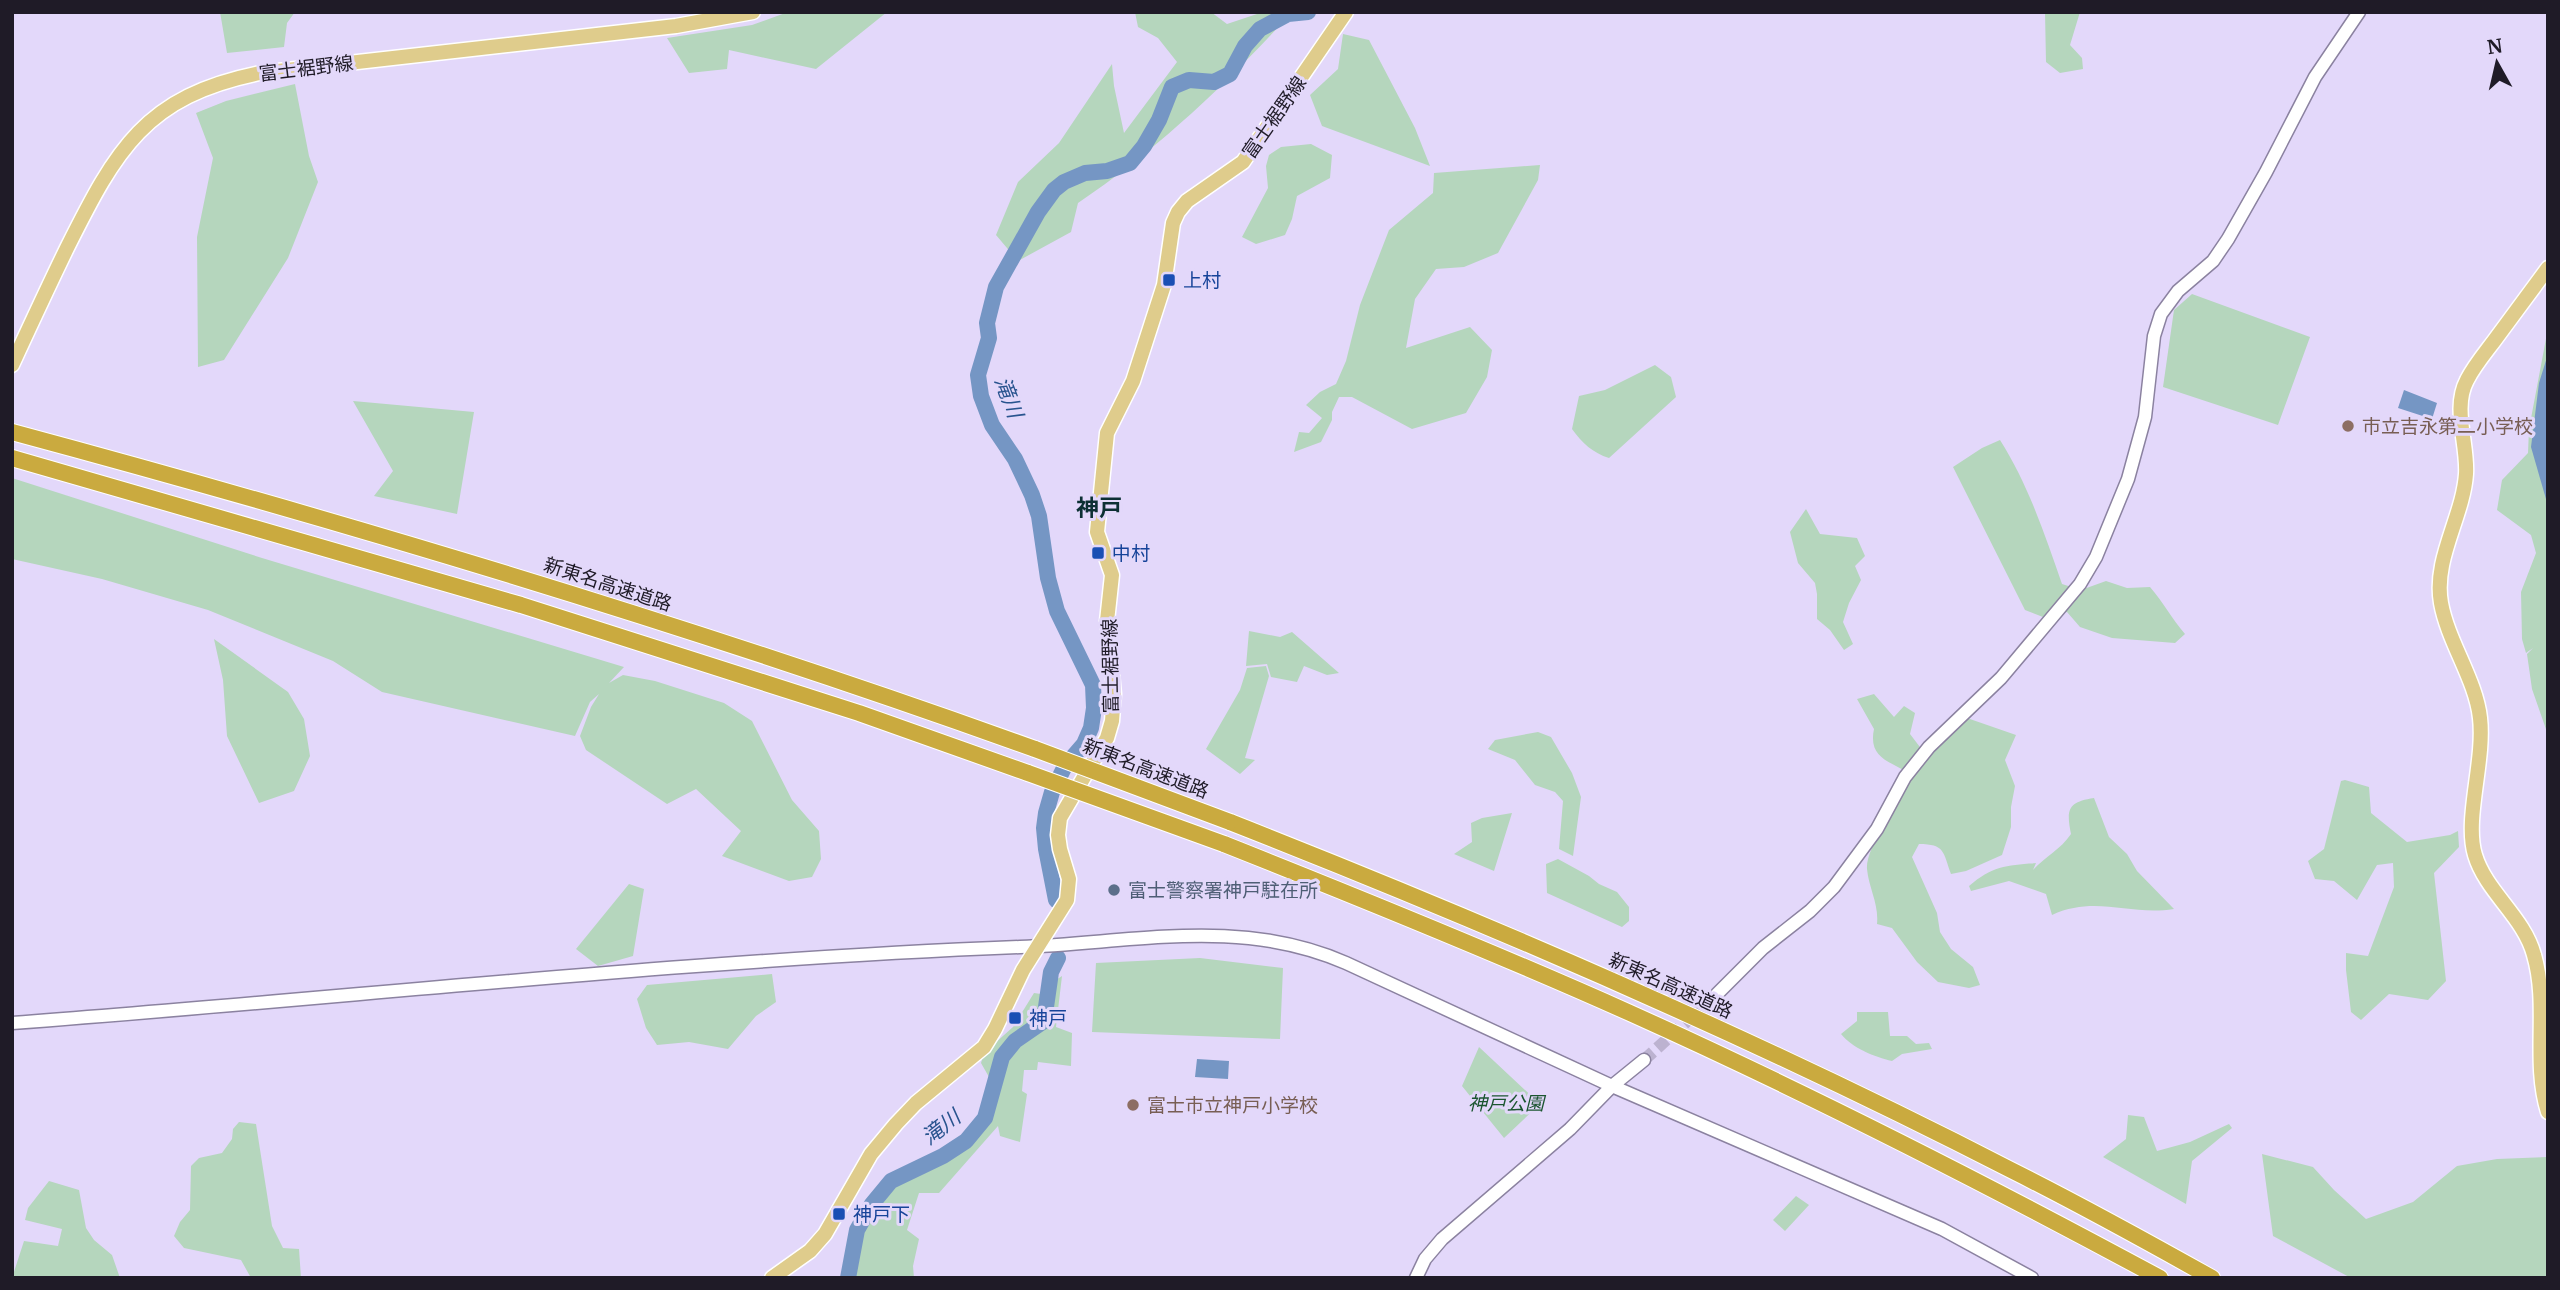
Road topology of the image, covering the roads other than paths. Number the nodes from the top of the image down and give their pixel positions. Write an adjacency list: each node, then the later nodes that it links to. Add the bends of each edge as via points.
1 (752, 12): 5 (main road, 富士裾野線, via 676,26 260,73 194,93 148,123 116,158)
2 (1346, 12): 8 (main road, 富士裾野線, via 1243,162 1187,201 1173,223 1164,285 1133,381 1104,441 1097,532 1112,575 1107,621 1112,721 1107,738 1060,818 1058,835 1069,892)
3 (2359, 12): 9 (street, via 2315,77 2228,239 2161,314 2154,335 2145,417 2128,479 2080,584 2001,678 1929,747 1905,777 1869,841 1833,887)
4 (2548, 268): 13 (main road, via 2465,382 2461,414 2466,475 2439,587 2444,618 2480,715 2473,851 2534,951 2540,992 2541,1077)
5 (14, 358)
6 (12, 432): 18 (highway, 新東名高速道路, bridge, via 528,581 737,647 1035,749 1230,822 1478,923 1745,1042 2012,1170)
7 (12, 458): 17 (highway, bridge, via 521,605 859,713 1224,844 1543,976 1748,1068 2001,1192)
8 (1037, 947): 10 (street, via 773,961); 12 (street, via 1196,935 1235,935 1298,946 1346,963); 14 (main road, 富士裾野線, via 984,1047 916,1102 871,1154 825,1234)
9 (1717, 994)
10 (12, 1023)
11 (1644, 1060): 12 (street)
12 (1612, 1086): 15 (street, via 1570,1129 1442,1239); 16 (street, via 1942,1229)
13 (2548, 1112)
14 (772, 1278)
15 (1416, 1278)
16 (2032, 1278)
17 (2160, 1278)
18 (2213, 1278)

